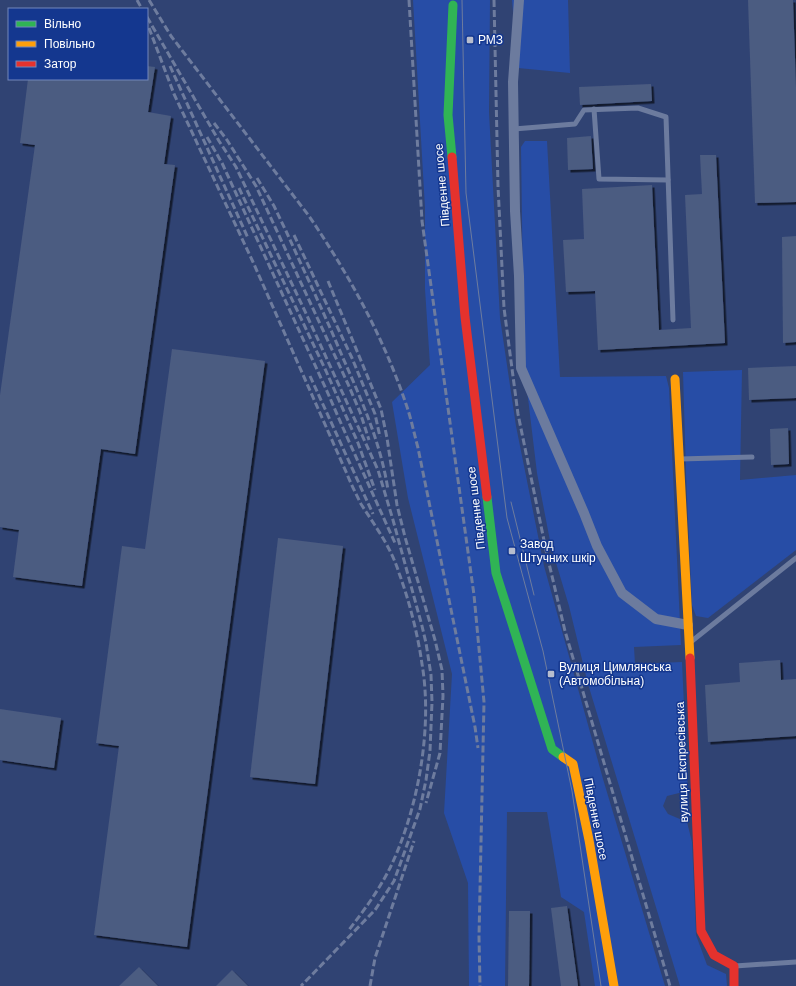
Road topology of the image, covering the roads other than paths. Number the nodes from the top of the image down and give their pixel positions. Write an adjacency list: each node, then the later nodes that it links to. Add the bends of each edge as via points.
1 (519, 0): 4 (street, via 513,82)
2 (453, 5): 15 (street, Південне шосе, via 448,115 465,317 496,573 552,749 573,764)
3 (594, 109): 4 (lane, via 584,110 575,124); 5 (lane, via 638,108 666,117); 5 (lane, via 599,179)
4 (514, 129): 11 (street, via 521,368 597,546 622,593 656,619)
5 (668, 180): 6 (lane)
6 (673, 320)
7 (675, 378): 9 (street, вулиця Експресівська)
8 (752, 457): 9 (lane)
9 (679, 459): 11 (street, вулиця Експресівська)
10 (796, 558): 12 (lane)
11 (688, 625): 12 (street, вулиця Експресівська)
12 (689, 643): 14 (street, вулиця Експресівська, via 701,931 714,955)
13 (796, 962): 14 (lane)
14 (734, 966): 16 (street)
15 (614, 986)
16 (734, 986)

